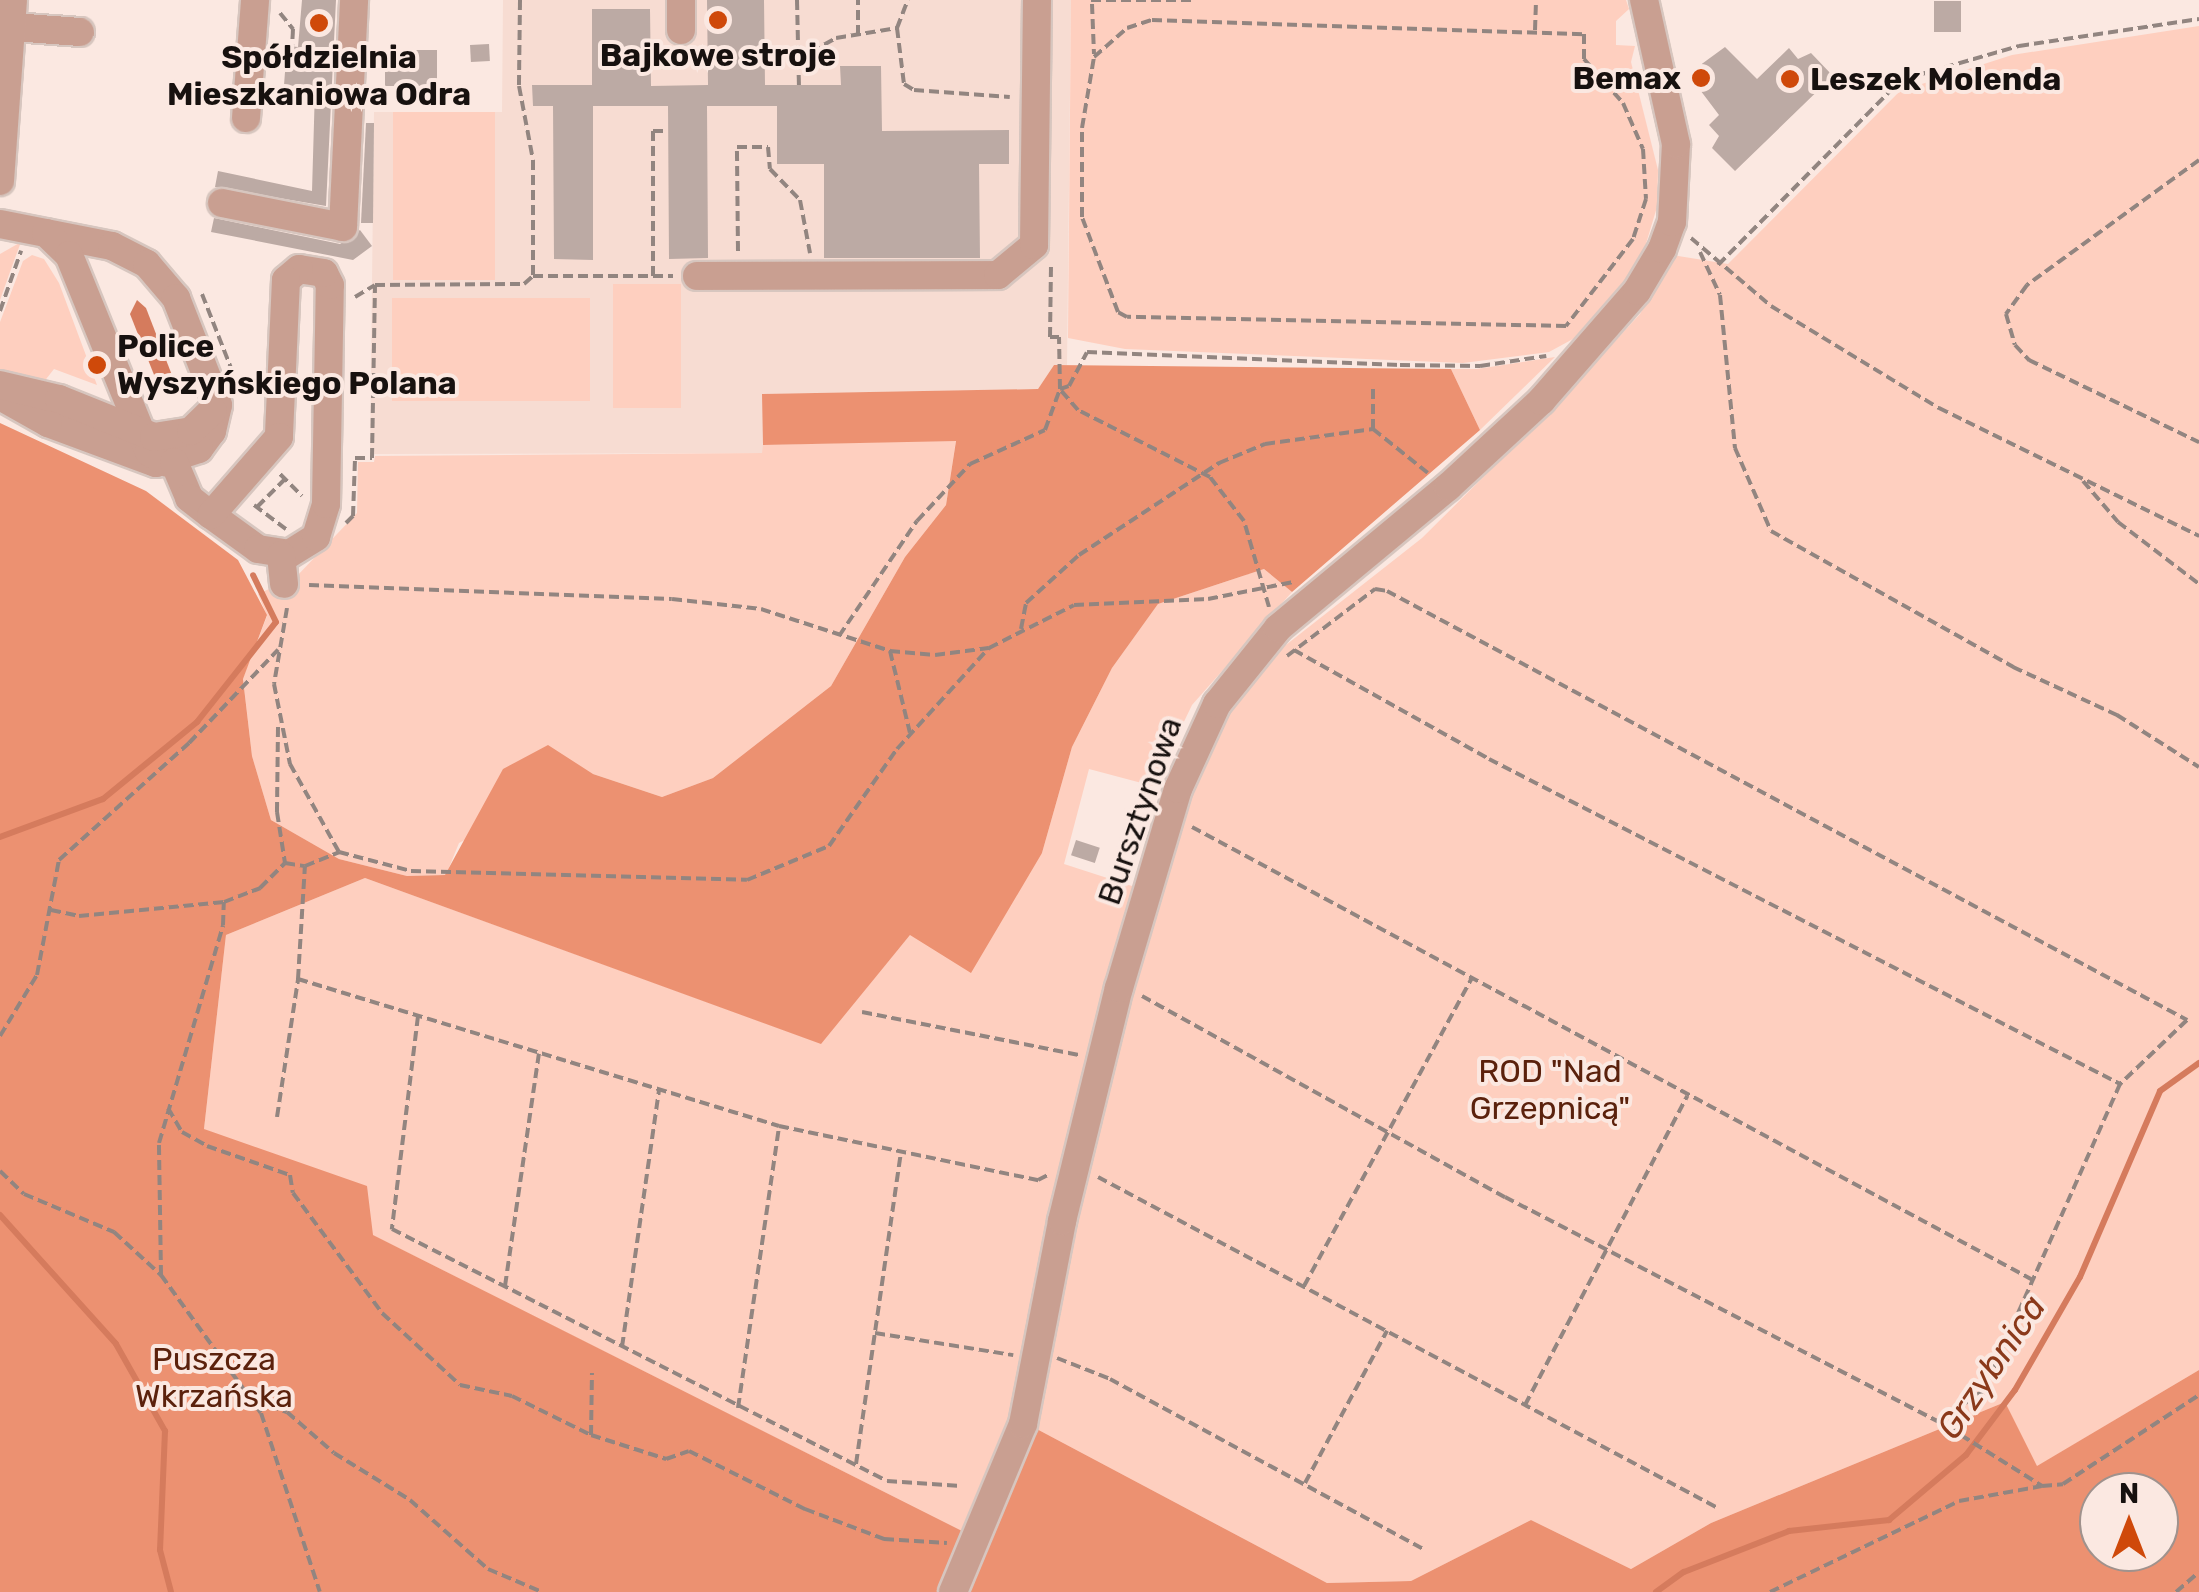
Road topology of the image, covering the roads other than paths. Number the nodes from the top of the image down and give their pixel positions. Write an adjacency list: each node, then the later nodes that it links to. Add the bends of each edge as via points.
1 (255, 0): 9 (street)
2 (354, 0): 11 (street, via 343,227)
3 (681, 0): 7 (street)
4 (1037, 0): 14 (street, via 1034,245 998,274)
5 (1644, 0): 23 (street, Bursztynowa, via 1674,120 1675,196 1662,249 1595,344 1217,704 1178,789 1074,1172 1023,1424)
6 (8, 18): 8 (street); 10 (street)
7 (681, 30)
8 (80, 32)
9 (246, 118)
10 (0, 181)
11 (222, 203)
12 (0, 224): 13 (street)
13 (45, 233): 16 (street, via 121,249 157,272 176,298); 18 (street, via 70,255)
14 (698, 276)
15 (0, 385): 18 (street, via 58,398)
16 (216, 394): 18 (street, via 210,416 191,432 165,438); 19 (street, via 208,438)
17 (0, 396): 19 (street, via 142,460)
18 (141, 432): 19 (street, via 152,457)
19 (172, 462): 20 (street, via 186,496)
20 (211, 516): 21 (street, via 258,550); 21 (street, via 275,470 285,283 296,270 317,270 330,285 325,516 307,546)
21 (290, 546): 22 (street)
22 (284, 584)
23 (953, 1592)

